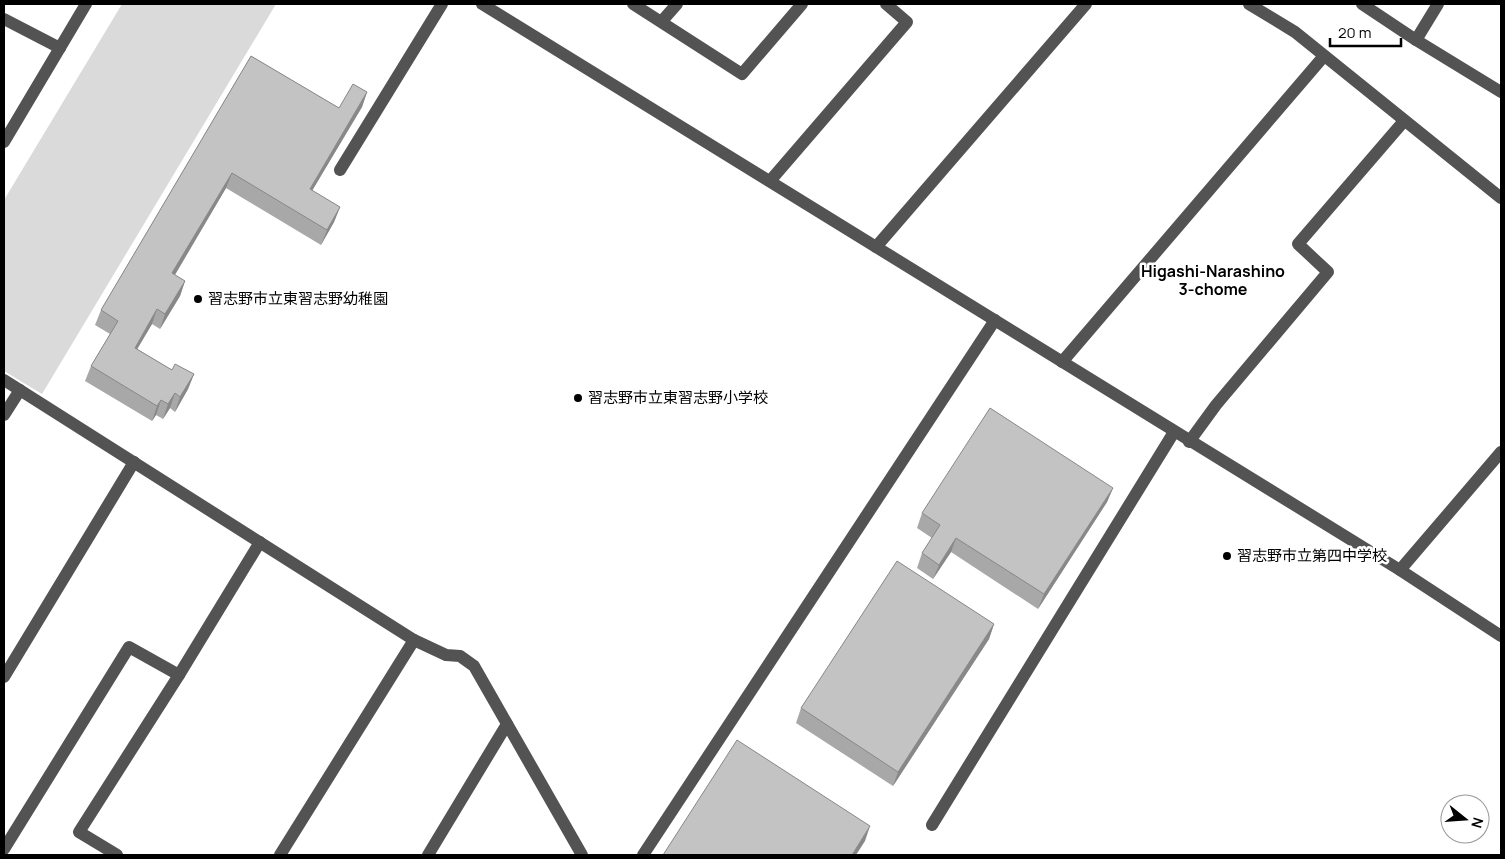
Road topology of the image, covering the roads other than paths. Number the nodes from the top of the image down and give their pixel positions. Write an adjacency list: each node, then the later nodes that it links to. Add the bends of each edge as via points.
1 (86, 4): 15 (street)
2 (442, 4): 20 (street)
3 (482, 4): 21 (street)
4 (633, 4): 13 (street)
5 (677, 4): 13 (street)
6 (802, 4): 13 (street, via 742,74)
7 (886, 4): 21 (street, via 908,22)
8 (1086, 4): 23 (street)
9 (1249, 4): 16 (street, via 1295,32)
10 (1362, 4): 14 (street)
11 (1438, 4): 14 (street)
12 (4, 19): 15 (street)
13 (662, 22)
14 (1416, 40): 17 (street)
15 (60, 48): 19 (street)
16 (1324, 56): 18 (street); 25 (street)
17 (1501, 92)
18 (1404, 121): 22 (street); 30 (street, via 1298,244 1328,272 1216,405)
19 (4, 142)
20 (340, 170)
21 (770, 181): 23 (street)
22 (1501, 198)
23 (876, 246): 24 (street)
24 (995, 320): 25 (street); 46 (street)
25 (1062, 362): 29 (street)
26 (4, 380): 27 (street)
27 (20, 390): 28 (street); 32 (street)
28 (4, 415)
29 (1174, 432): 30 (street); 40 (street)
30 (1189, 442): 34 (street)
31 (1501, 452): 34 (street)
32 (134, 462): 33 (street); 38 (street)
33 (260, 542): 36 (street); 37 (street)
34 (1400, 570): 35 (street)
35 (1501, 636)
36 (414, 640): 39 (street, via 446,656 460,656 474,666); 43 (street)
37 (179, 675): 41 (street, via 129,647); 42 (street, via 79,832)
38 (4, 677)
39 (508, 724): 44 (street); 45 (street)
40 (932, 825)
41 (4, 849)
42 (117, 855)
43 (280, 855)
44 (428, 855)
45 (582, 855)
46 (643, 855)

